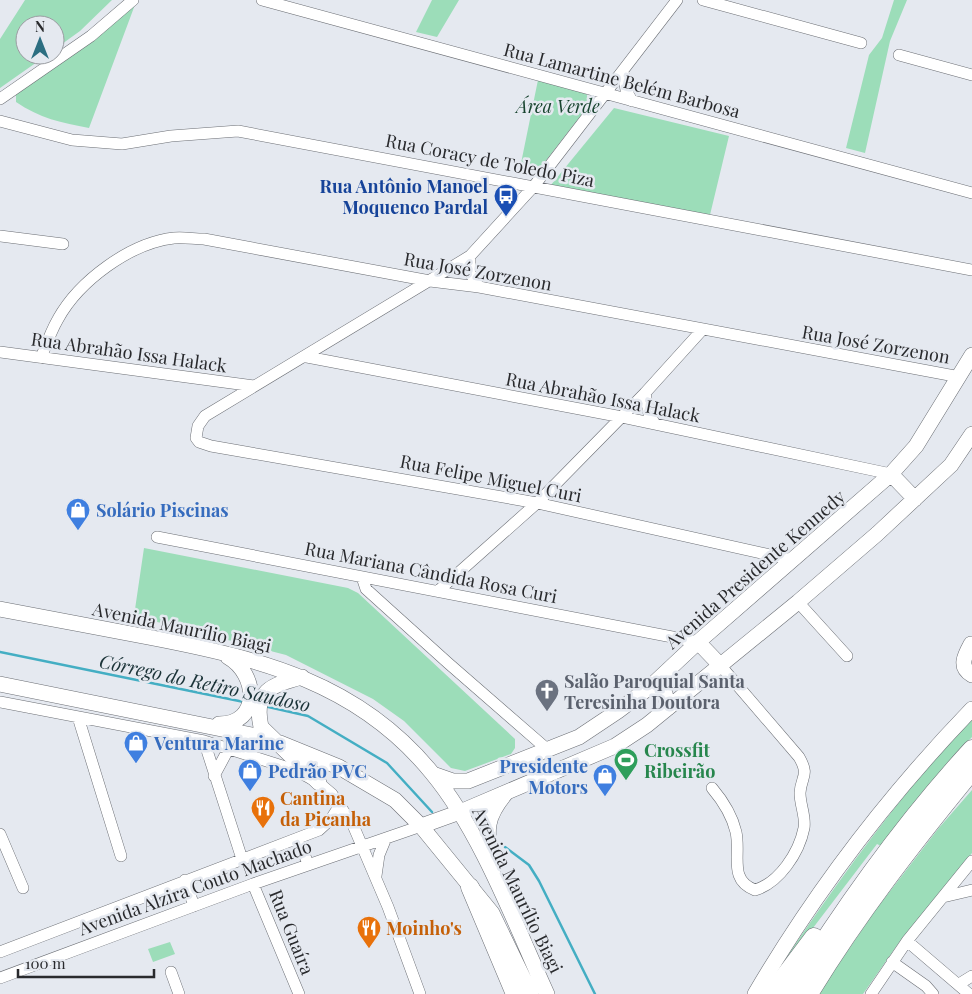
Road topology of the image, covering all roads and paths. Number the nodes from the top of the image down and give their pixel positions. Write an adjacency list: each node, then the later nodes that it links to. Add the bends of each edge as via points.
1 (133, 0): 10 (street, via 91,36)
2 (262, 0): 9 (street, Rua Lamartine Belém Barbosa)
3 (677, 0): 7 (street)
4 (703, 0): 5 (street)
5 (861, 43)
6 (899, 55): 8 (street)
7 (623, 71): 9 (street); 11 (street, via 626,90)
8 (972, 74)
9 (605, 94): 11 (street, Rua Lamartine Belém Barbosa); 13 (street)
10 (0, 99)
11 (632, 101): 14 (street, Rua Lamartine Belém Barbosa)
12 (0, 121): 13 (street, Rua Coracy de Toledo Piza, via 72,140 122,144 238,131)
13 (534, 186): 17 (street); 18 (street, Rua Coracy de Toledo Piza)
14 (972, 193)
15 (0, 236): 16 (street)
16 (63, 244)
17 (470, 256): 19 (street); 20 (street, via 470,273)
18 (972, 270)
19 (430, 281): 20 (street, Rua José Zorzenon); 23 (street); 24 (street, Rua José Zorzenon, via 204,239 173,238 144,246 111,264 81,287 58,319)
20 (479, 287): 21 (street, Rua José Zorzenon)
21 (702, 330): 26 (street, Rua José Zorzenon); 28 (street)
22 (0, 352): 24 (street, Rua Abrahão Issa Halack)
23 (307, 357): 27 (street); 29 (street, Rua Abrahão Issa Halack)
24 (41, 358): 27 (street, Rua Abrahão Issa Halack)
25 (971, 361): 26 (main road, Avenida Presidente Kennedy)
26 (960, 377): 32 (main road, Avenida Presidente Kennedy, via 916,446)
27 (254, 386): 34 (street, Rua Felipe Miguel Curi, via 205,416 196,433 199,442)
28 (645, 393): 29 (street); 30 (street, via 649,414)
29 (622, 417): 30 (street, Rua Abrahão Issa Halack); 34 (street)
30 (655, 424): 32 (street, Rua Abrahão Issa Halack)
31 (972, 434): 33 (main road, via 951,465)
32 (891, 474): 33 (main road); 36 (main road, Avenida Presidente Kennedy)
33 (915, 499): 39 (main road)
34 (537, 503): 36 (street, Rua Felipe Miguel Curi); 38 (street)
35 (157, 537): 37 (street, Rua Mariana Cândida Rosa Curi)
36 (792, 560): 41 (main road, Avenida Presidente Kennedy)
37 (362, 577): 38 (street, Rua Mariana Cândida Rosa Curi); 60 (street, via 366,589)
38 (438, 591): 41 (street, Rua Mariana Cândida Rosa Curi)
39 (798, 602): 44 (street); 45 (main road)
40 (0, 609): 43 (main road, Avenida Maurílio Biagi)
41 (698, 642): 45 (main road); 49 (main road, Avenida Presidente Kennedy)
42 (971, 644): 46 (main road, via 963,662)
43 (219, 651): 47 (main road, Avenida Maurílio Biagi); 53 (main road, via 243,667 250,687)
44 (847, 656)
45 (720, 666): 51 (main road); 66 (street, via 805,767 800,792 804,827 798,845 783,870 767,886 755,890 742,883 738,875 736,834 730,814)
46 (972, 675)
47 (302, 678): 53 (main road, via 267,689); 62 (main road, Avenida Maurílio Biagi, via 346,699 380,721)
48 (0, 684): 55 (main road, Avenida Maurílio Biagi)
49 (651, 686): 51 (main road, via 665,693); 60 (main road, Avenida Presidente Kennedy, via 618,712)
50 (0, 702): 54 (street)
51 (668, 708): 67 (main road, via 615,746)
52 (972, 708): 102 (main road, via 883,812 793,934)
53 (252, 715): 55 (main road, via 230,724); 57 (main road)
54 (78, 717): 56 (street); 76 (street)
55 (202, 724): 57 (main road, Avenida Maurílio Biagi)
56 (204, 741): 58 (street); 63 (street)
57 (280, 743): 64 (main road); 70 (main road, Avenida Maurílio Biagi, via 362,780 395,800)
58 (229, 748): 63 (street); 64 (street, via 295,770)
59 (972, 749): 75 (highway)
60 (548, 750): 62 (main road, Avenida Presidente Kennedy, via 468,782 453,782)
61 (972, 771): 75 (highway)
62 (433, 774): 69 (main road, Avenida Maurílio Biagi)
63 (214, 776): 77 (street)
64 (319, 783): 68 (street)
65 (972, 785): 75 (highway)
66 (712, 788)
67 (506, 793): 69 (main road); 80 (main road, via 494,808 488,826)
68 (340, 805): 72 (street, Avenida Alzira Couto Machado, via 326,825); 74 (street)
69 (460, 812): 70 (main road, Avenida Alzira Couto Machado); 80 (main road, Avenida Maurílio Biagi)
70 (421, 826): 73 (street, Avenida Alzira Couto Machado); 84 (main road, Avenida Maurílio Biagi)
71 (0, 834): 85 (street)
72 (298, 838): 77 (street, Avenida Alzira Couto Machado); 79 (street)
73 (386, 838): 74 (street, Avenida Alzira Couto Machado); 81 (street, via 379,855)
74 (363, 846): 79 (street, Avenida Alzira Couto Machado); 81 (street)
75 (901, 846): 103 (highway, via 856,883); 104 (highway, via 844,910); 105 (highway)
76 (121, 856)
77 (242, 859): 82 (street, Avenida Alzira Couto Machado)
78 (972, 861): 87 (street)
79 (308, 864): 83 (street, Avenida Alzira Couto Machado)
80 (493, 876): 101 (main road, Avenida Maurílio Biagi)
81 (376, 877): 98 (street)
82 (185, 880): 88 (street); 90 (street, Avenida Alzira Couto Machado)
83 (253, 884): 88 (street, Avenida Alzira Couto Machado); 97 (street, Rua Guaíra)
84 (470, 887): 99 (highway); 100 (main road, Avenida Maurílio Biagi, via 492,913)
85 (23, 888)
86 (972, 890): 87 (street)
87 (943, 897): 89 (street)
88 (194, 906): 93 (street, Avenida Alzira Couto Machado)
89 (907, 941): 91 (street); 95 (street)
90 (0, 952)
91 (892, 962): 106 (street); 107 (street)
92 (171, 972): 96 (street)
93 (1, 974)
94 (972, 976): 95 (street)
95 (958, 984): 108 (street)
96 (179, 994)
97 (299, 994)
98 (420, 994)
99 (515, 994)
100 (531, 994)
101 (548, 994)
102 (756, 994)
103 (771, 994)
104 (790, 994)
105 (809, 994)
106 (871, 994)
107 (933, 994)
108 (969, 994)

